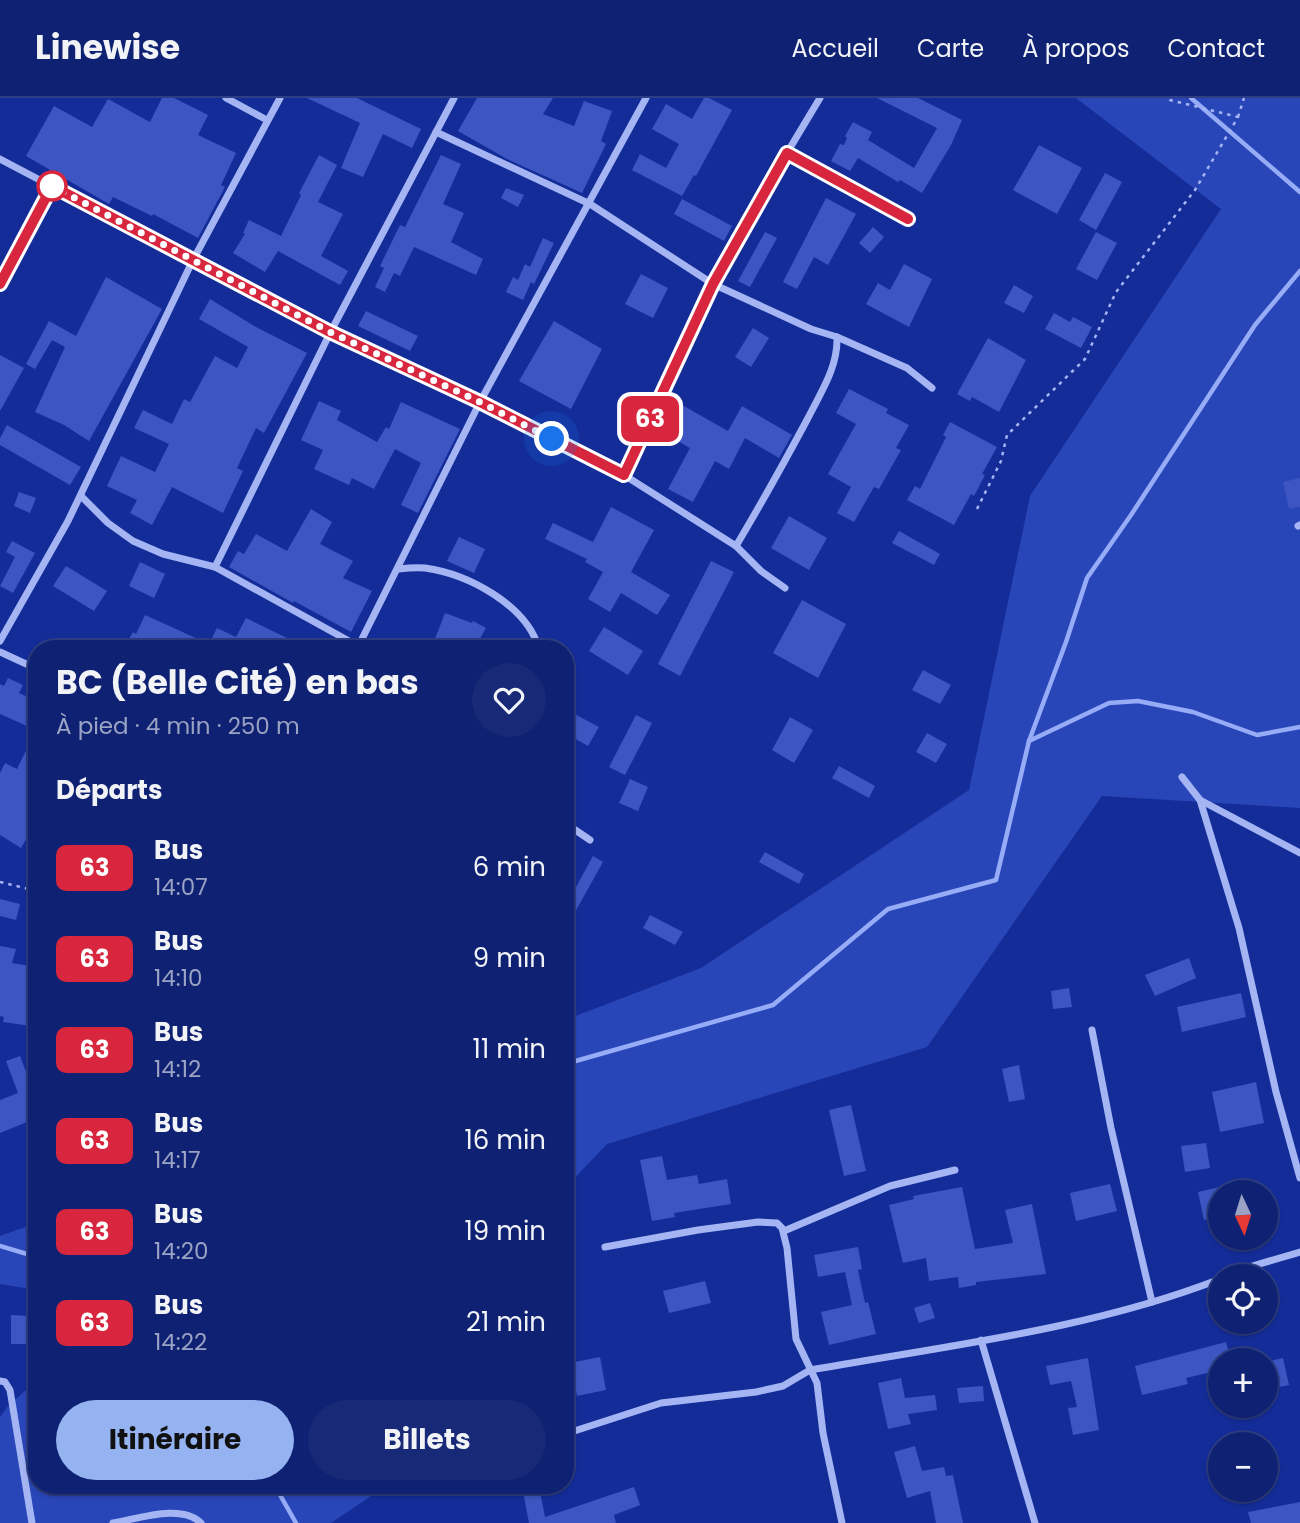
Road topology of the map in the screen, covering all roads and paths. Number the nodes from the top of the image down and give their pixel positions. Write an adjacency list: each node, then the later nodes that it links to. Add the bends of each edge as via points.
1 (226, 98): 9 (street)
2 (280, 98): 9 (street)
3 (454, 98): 10 (street)
4 (646, 98): 14 (street)
5 (820, 98): 11 (street)
6 (1169, 98): 8 (path)
7 (1244, 98): 8 (path)
8 (1238, 117): 25 (path, via 1195,190 1116,292 1085,359 1007,435)
9 (267, 120): 16 (street)
10 (436, 132): 14 (street); 19 (street)
11 (787, 153): 15 (street); 18 (street)
12 (0, 159): 13 (street)
13 (52, 186): 16 (street); 17 (street)
14 (590, 204): 18 (street); 22 (street)
15 (908, 219)
16 (192, 262): 19 (street); 24 (street)
17 (0, 284)
18 (713, 284): 20 (street); 23 (street)
19 (330, 332): 22 (street); 27 (street)
20 (837, 337): 21 (street, via 907,368); 26 (street, via 831,372)
21 (932, 388)
22 (480, 402): 23 (street); 28 (street)
23 (624, 475): 26 (street)
24 (81, 496): 27 (street, via 133,541 163,555); 33 (street)
25 (977, 509)
26 (737, 546): 29 (street)
27 (215, 567): 30 (street)
28 (398, 569): 31 (street); 32 (street, via 424,568 454,575 490,593 517,614)
29 (785, 588)
30 (344, 640)
31 (362, 640)
32 (536, 640)
33 (0, 641)
34 (0, 652): 35 (street)
35 (28, 665)
36 (1182, 777): 37 (street)
37 (1200, 800): 40 (street); 45 (street, via 1239,928)
38 (574, 829): 39 (street)
39 (590, 840)
40 (1300, 853)
41 (0, 882): 42 (path)
42 (28, 889)
43 (1092, 1030): 51 (street)
44 (955, 1170): 46 (street, via 890,1186)
45 (1300, 1178)
46 (784, 1231): 47 (street, via 777,1223 758,1222); 53 (street, via 794,1326)
47 (605, 1247)
48 (1300, 1252): 49 (street)
49 (1259, 1264)
50 (1208, 1283): 51 (street)
51 (1152, 1303): 52 (street)
52 (981, 1339): 53 (street); 60 (street)
53 (810, 1370): 55 (street, via 783,1386 661,1403); 59 (street, via 817,1383)
54 (0, 1381): 56 (street, via 10,1390)
55 (574, 1431)
56 (32, 1523)
57 (113, 1523): 58 (street, via 168,1513)
58 (201, 1523)
59 (842, 1523)
60 (1035, 1523)

